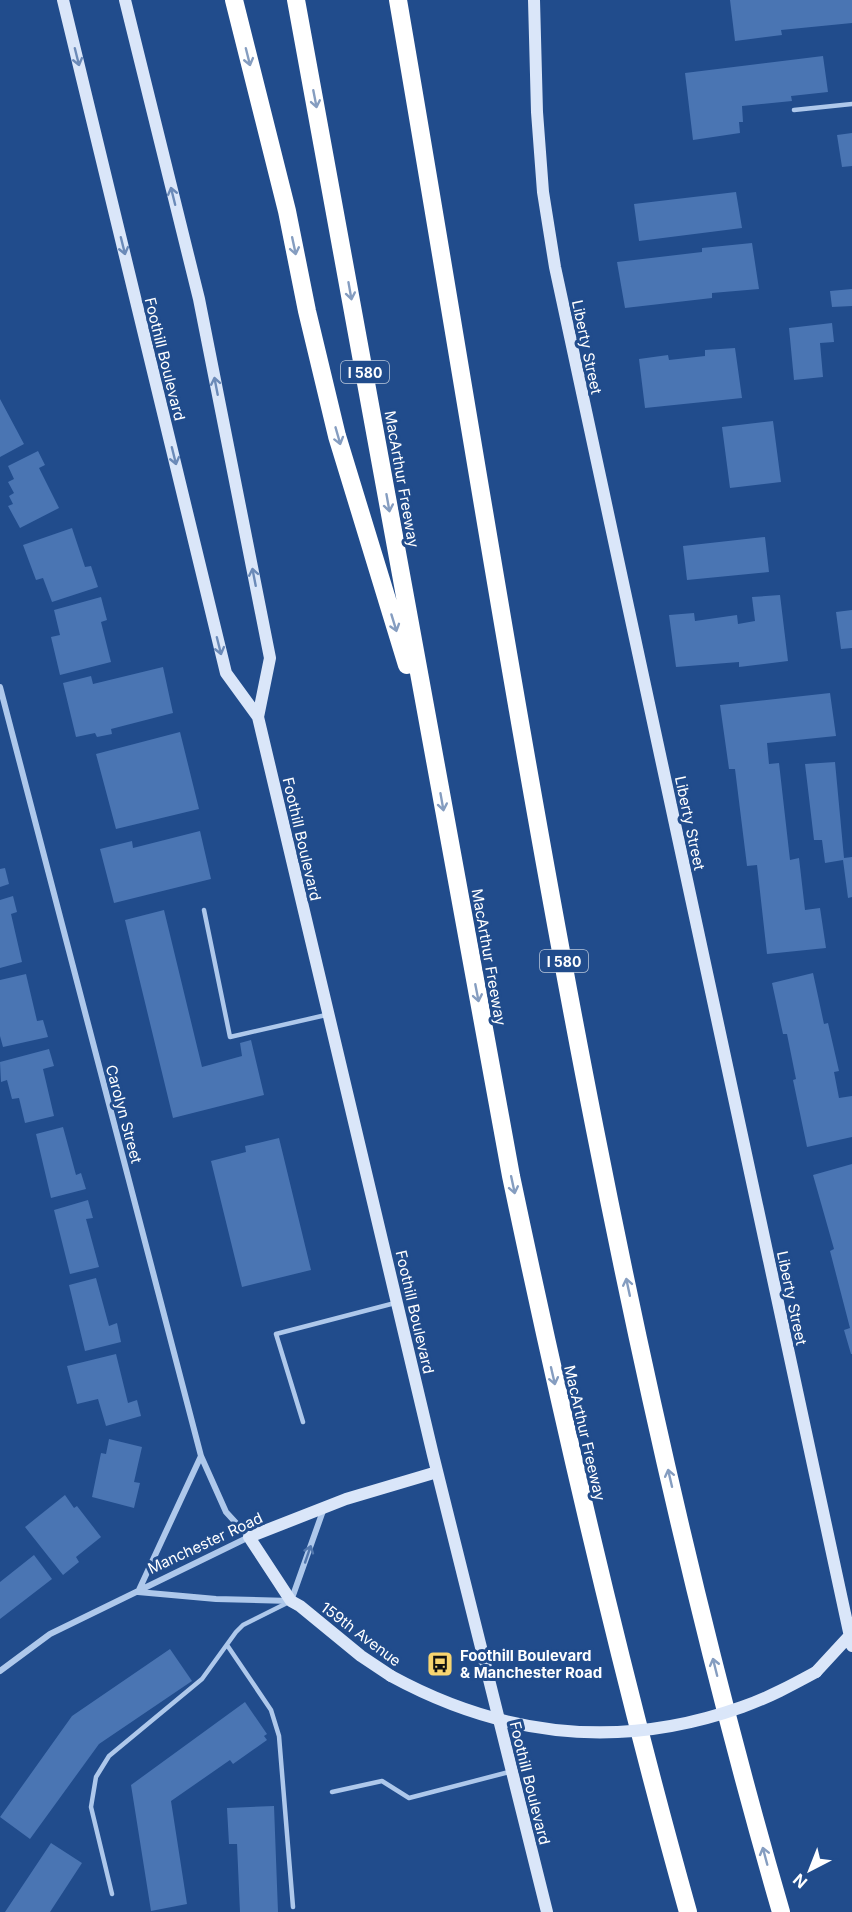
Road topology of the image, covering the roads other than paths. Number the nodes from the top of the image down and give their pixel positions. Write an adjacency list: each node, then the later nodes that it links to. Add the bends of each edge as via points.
1 (63, 0): 10 (main road, Foothill Boulevard, one-way to 10, via 226,673)
2 (125, 0): 10 (main road, Foothill Boulevard, one-way to 2, via 270,658 199,299)
3 (234, 0): 11 (highway, one-way to 11, via 337,436)
4 (296, 0): 11 (highway, MacArthur Freeway / I 580, one-way to 11)
5 (398, 0): 31 (highway, I 580, one-way to 5, via 678,1518 602,1161 521,726)
6 (534, 0): 22 (main road, Liberty Street, via 543,192 555,267)
7 (852, 104): 8 (lane)
8 (794, 110)
9 (0, 687): 16 (street, Carolyn Street)
10 (258, 717): 13 (main road, Foothill Boulevard)
11 (431, 744): 30 (highway, MacArthur Freeway / I 580, one-way to 30, via 511,1176 550,1361 635,1716)
12 (204, 910): 13 (lane, via 230,1037)
13 (329, 1015): 14 (main road, Foothill Boulevard)
14 (397, 1302): 15 (lane, via 276,1334); 17 (main road, Foothill Boulevard)
15 (303, 1422)
16 (201, 1456): 19 (street, Carolyn Street, via 226,1512); 20 (street)
17 (437, 1472): 18 (main road, Manchester Road); 25 (main road, Foothill Boulevard)
18 (324, 1507): 19 (main road, Manchester Road); 21 (street, one-way to 18)
19 (249, 1537): 20 (street, Manchester Road); 21 (main road, 159th Avenue)
20 (138, 1592): 21 (street); 24 (street, Manchester Road, via 50,1634)
21 (291, 1601): 22 (main road, 159th Avenue, bridge, via 345,1644 424,1694 496,1719 568,1732 670,1727 744,1707 816,1672); 23 (lane, via 243,1625)
22 (851, 1639)
23 (227, 1644): 27 (lane, via 202,1679 109,1756 96,1777 91,1807); 28 (lane, via 271,1710 279,1736)
24 (0, 1671)
25 (512, 1771): 26 (lane, via 409,1798 382,1781); 29 (main road, Foothill Boulevard)
26 (332, 1792)
27 (112, 1894)
28 (293, 1907)
29 (547, 1912)
30 (688, 1912)
31 (781, 1912)

